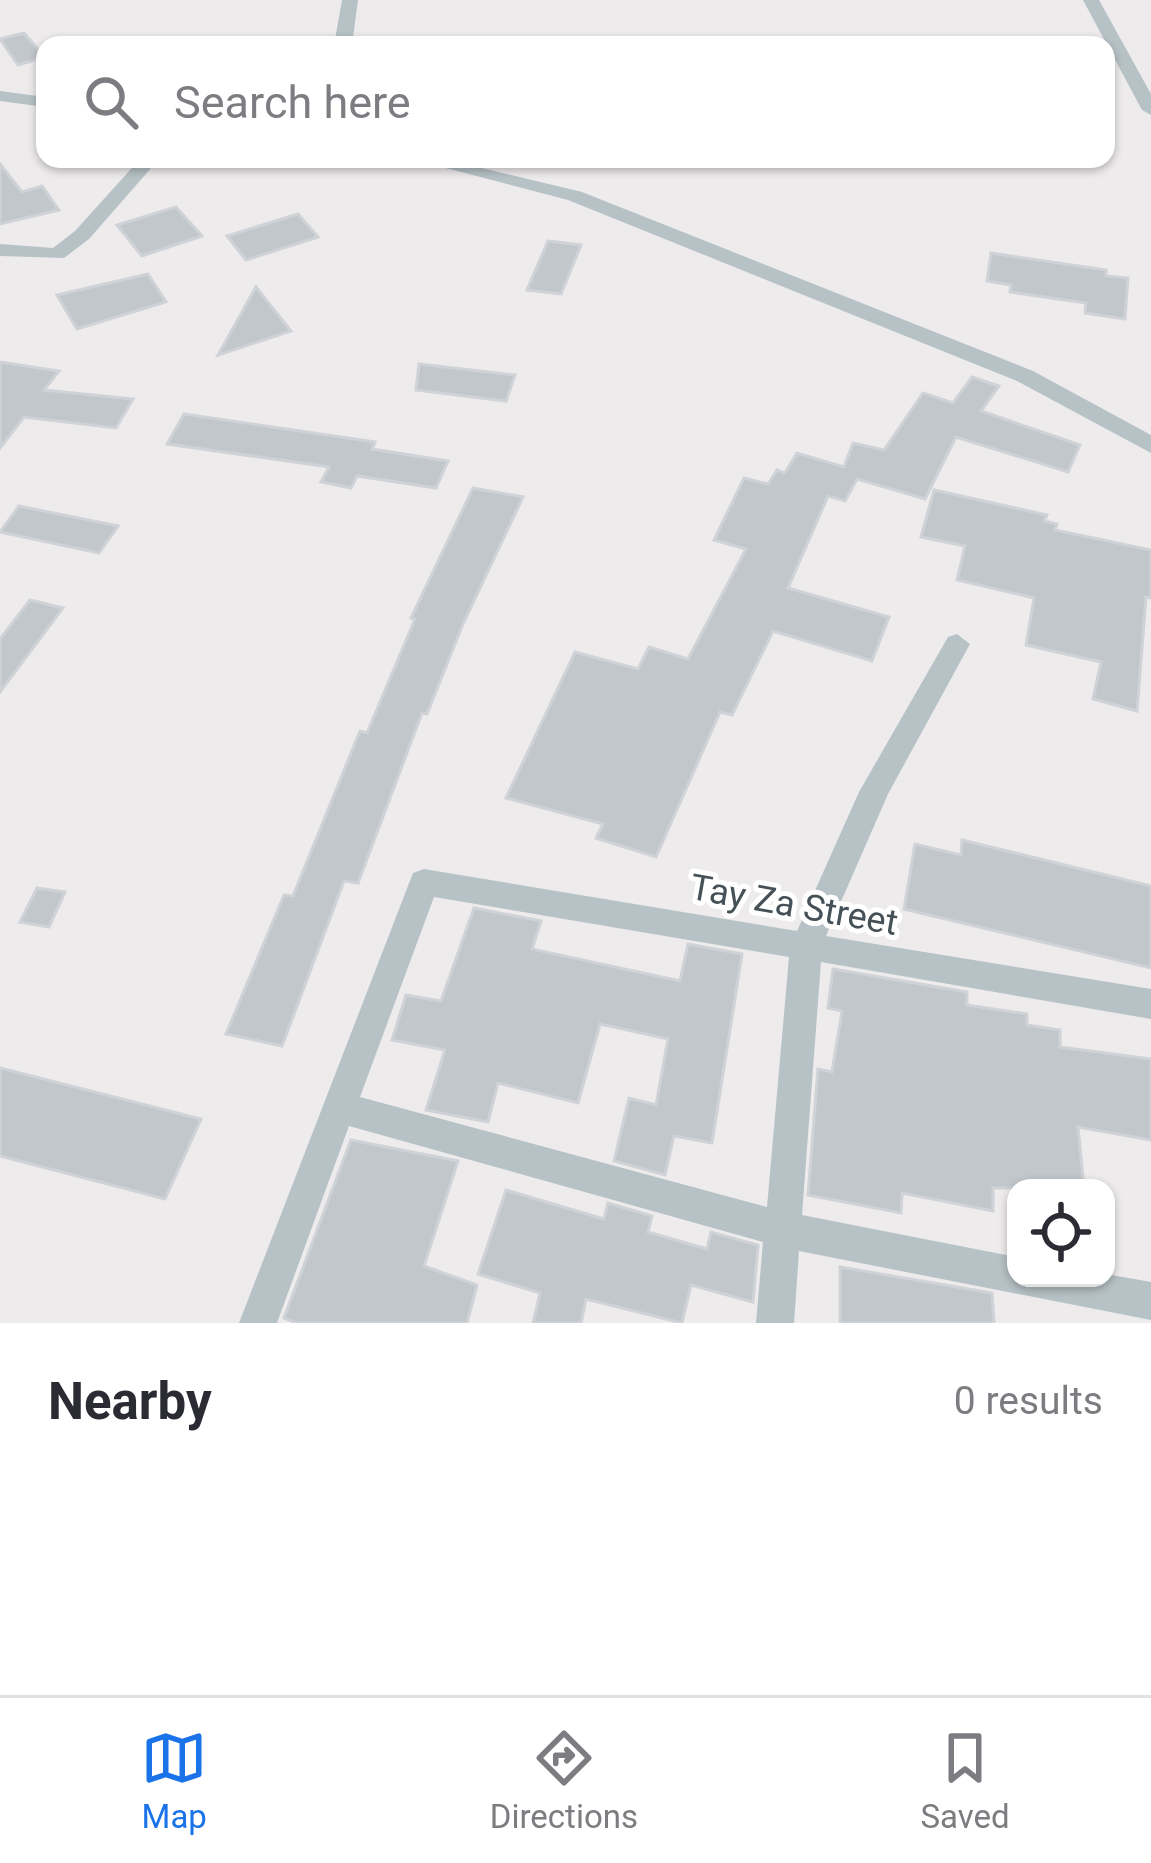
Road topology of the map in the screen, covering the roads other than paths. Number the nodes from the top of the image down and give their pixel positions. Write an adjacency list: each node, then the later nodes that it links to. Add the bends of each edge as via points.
1 (350, 0): 3 (street)
2 (1091, 0): 4 (street)
3 (344, 36)
4 (1111, 36)
5 (1115, 44): 8 (street)
6 (0, 96): 7 (street)
7 (36, 101)
8 (1151, 110)
9 (142, 168): 11 (street, via 57,254)
10 (457, 168): 12 (street, via 575,196 1025,376)
11 (0, 250)
12 (1151, 445)
13 (957, 644): 14 (street, via 874,792)
14 (806, 946): 15 (street, Tay Za Street); 16 (street, Tay Za Street, via 424,882); 17 (street)
15 (1151, 1004)
16 (340, 1108): 17 (street); 21 (street)
17 (780, 1229): 18 (street); 22 (street)
18 (1007, 1273)
19 (1079, 1287): 20 (street)
20 (1151, 1301)
21 (258, 1323)
22 (775, 1323)

